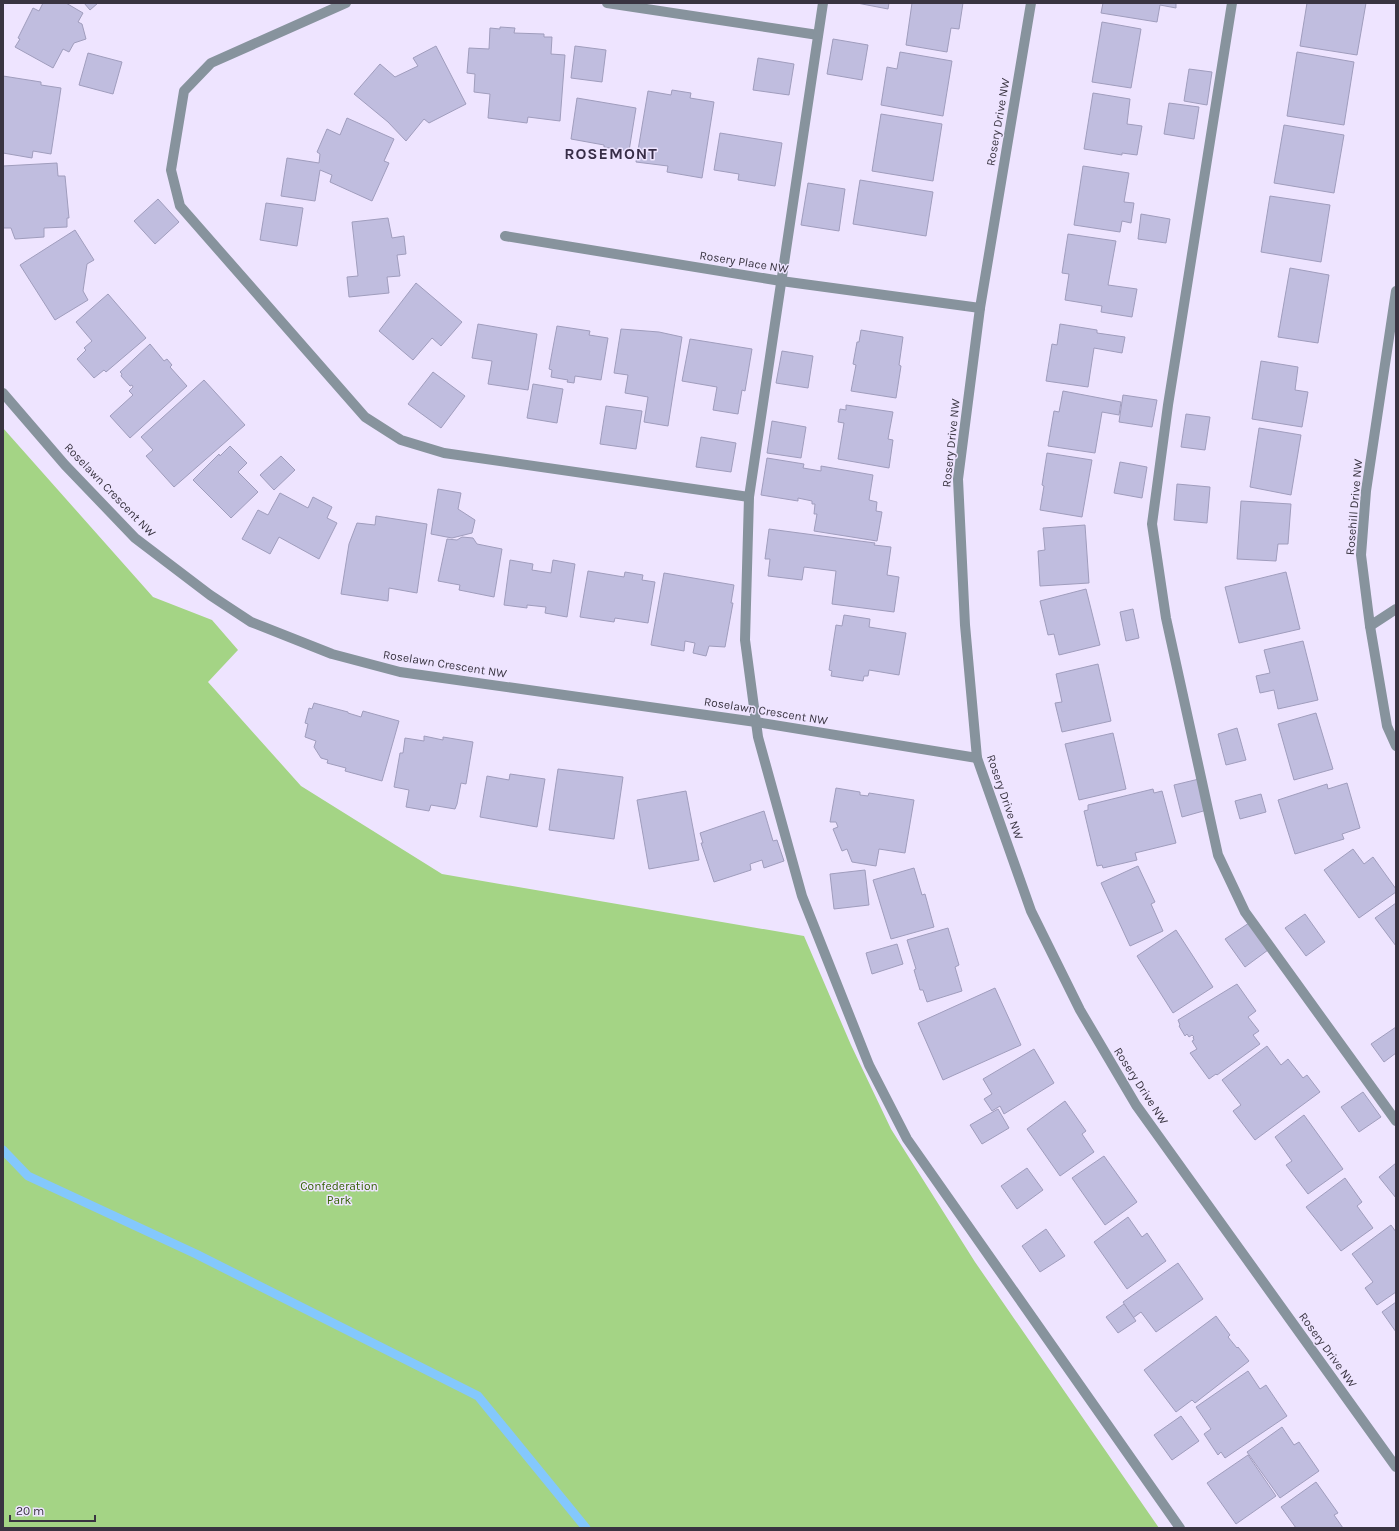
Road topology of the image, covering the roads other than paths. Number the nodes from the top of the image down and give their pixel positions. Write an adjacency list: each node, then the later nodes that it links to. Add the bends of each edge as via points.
1 (346, 3): 12 (street, via 211,63 184,91 171,170 180,206 365,416 400,440 444,453)
2 (607, 3): 6 (street)
3 (823, 3): 6 (street)
4 (1031, 3): 10 (street, Rosery Drive NW)
5 (1232, 3): 18 (street, via 1169,397 1152,524 1166,618 1218,855 1245,912)
6 (818, 35): 8 (street)
7 (505, 236): 8 (street, Rosery Place NW)
8 (781, 281): 10 (street, Rosery Place NW); 12 (street)
9 (1396, 291): 14 (street, Rosehill Drive NW, via 1366,491 1361,555)
10 (980, 308): 17 (street, Rosery Drive NW, via 958,479 965,625)
11 (3, 394): 15 (street, Roselawn Crescent NW, via 65,465 135,538 210,595 251,622 332,654 400,672)
12 (749, 497): 15 (street, via 745,640)
13 (1396, 609): 14 (street)
14 (1370, 626): 16 (street, Rosehill Drive NW, via 1387,726)
15 (756, 722): 17 (street, Roselawn Crescent NW); 20 (street, via 802,896 869,1065 907,1139)
16 (1396, 746)
17 (977, 758): 19 (street, Rosery Drive NW, via 1031,911 1084,1017 1136,1105)
18 (1396, 1121)
19 (1396, 1467)
20 (1180, 1528)

